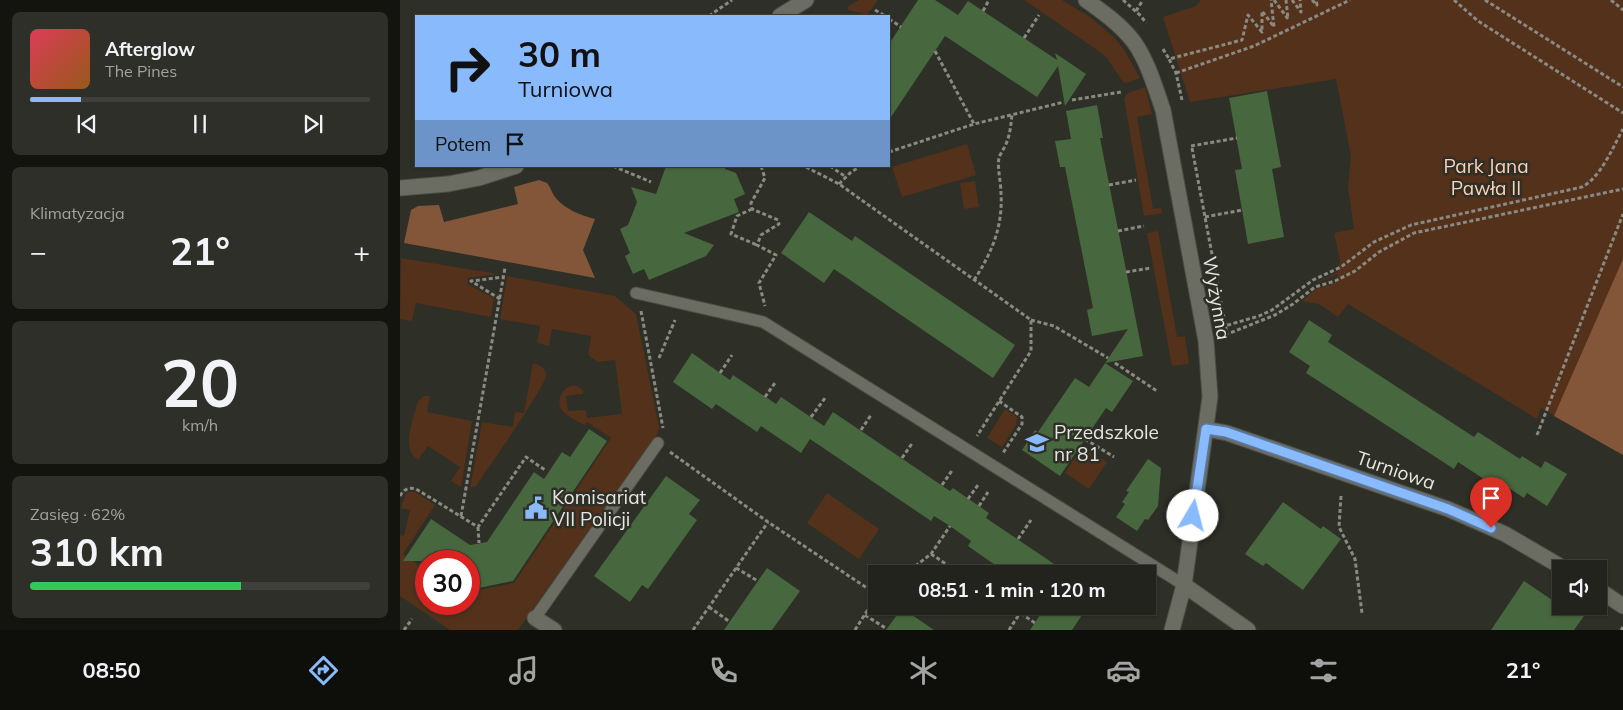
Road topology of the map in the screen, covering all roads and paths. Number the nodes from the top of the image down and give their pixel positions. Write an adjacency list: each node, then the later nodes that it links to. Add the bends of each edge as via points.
1 (732, 0): 18 (path)
2 (806, 0): 19 (street)
3 (990, 0): 16 (path)
4 (1086, 0): 73 (street, Wyżynna, via 1133,40 1153,81 1163,110)
5 (1143, 0): 17 (path)
6 (1272, 0): 7 (path, via 1288,19); 26 (path, via 1274,27 1262,11 1262,32 1248,15 1242,40 1169,60)
7 (1286, 0)
8 (1292, 0): 9 (path, via 1301,12)
9 (1300, 0)
10 (1350, 0): 26 (path, via 1254,46)
11 (1454, 0): 32 (path, via 1478,21)
12 (1485, 0): 27 (path)
13 (1611, 0): 15 (path)
14 (875, 10): 20 (path)
15 (1623, 10)
16 (982, 11)
17 (1136, 11)
18 (710, 15)
19 (782, 15)
20 (883, 15)
21 (1039, 15): 24 (path)
22 (890, 20): 23 (path)
23 (900, 27)
24 (1024, 38)
25 (935, 51): 34 (path)
26 (1176, 74): 30 (path)
27 (1623, 87)
28 (1121, 92): 29 (path)
29 (1072, 100)
30 (1182, 101)
31 (1064, 102): 33 (path)
32 (1623, 113)
33 (1012, 114): 34 (path); 64 (path, via 1011,129 999,158 999,230 986,262)
34 (974, 124): 39 (path)
35 (1623, 129): 71 (path, via 1594,179 1582,187 1411,225 1374,242 1272,310)
36 (1190, 137): 38 (path)
37 (1236, 138): 38 (path)
38 (1191, 146): 56 (path)
39 (890, 152)
40 (513, 167): 51 (street, via 448,184)
41 (761, 167): 53 (path, via 766,178 751,203)
42 (806, 167): 49 (path)
43 (831, 167): 46 (path)
44 (859, 167): 46 (path)
45 (621, 168): 48 (path)
46 (846, 177): 49 (path)
47 (1136, 180): 50 (path)
48 (651, 182)
49 (839, 184): 64 (path)
50 (1109, 185)
51 (400, 188)
52 (1623, 189): 72 (path, via 1414,233 1379,252 1355,271 1315,287 1275,315)
53 (752, 209): 59 (path, via 737,216 731,234); 59 (path, via 778,220 779,224 761,235)
54 (1242, 210): 56 (path)
55 (1623, 214): 88 (path)
56 (1205, 216): 71 (path)
57 (1144, 226): 58 (path)
58 (1118, 231)
59 (757, 245): 70 (path, via 776,256 758,283)
60 (505, 268): 63 (path)
61 (1151, 268): 62 (path)
62 (1126, 272)
63 (504, 277): 66 (path); 66 (path, via 472,281)
64 (974, 280): 69 (path)
65 (636, 293): 67 (lane)
66 (500, 299): 106 (path)
67 (683, 303): 70 (lane); 75 (path)
68 (642, 314): 92 (path)
69 (1031, 320): 76 (path, via 1054,326); 83 (path, via 1031,351)
70 (771, 326): 93 (lane)
71 (1225, 326): 72 (path); 73 (path)
72 (1227, 334): 73 (path)
73 (1205, 337): 86 (street, Wyżynna, via 1210,397)
74 (732, 355): 78 (path)
75 (659, 358)
76 (1108, 358)
77 (1115, 363): 80 (path)
78 (720, 373)
79 (775, 383): 81 (path)
80 (1157, 391)
81 (765, 397)
82 (825, 398): 85 (path)
83 (999, 401): 93 (path); 94 (path, via 1022,416 1022,424)
84 (871, 415): 87 (path)
85 (811, 417)
86 (1206, 429): 114 (street, Turniowa, via 1226,432 1448,509 1505,534); 119 (street, Wyżynna)
87 (861, 430)
88 (1537, 435)
89 (1086, 439): 95 (path)
90 (913, 442): 96 (path)
91 (658, 443): 92 (path); 129 (lane)
92 (668, 450): 108 (path)
93 (968, 450): 119 (lane)
94 (1001, 456)
95 (1114, 457)
96 (902, 458)
97 (953, 469): 99 (path)
98 (545, 470): 110 (path, via 526,457)
99 (942, 485)
100 (978, 485): 104 (path)
101 (988, 492): 105 (path)
102 (400, 496): 106 (path, via 406,489 416,489)
103 (1341, 496): 125 (path, via 1339,527 1355,559)
104 (968, 498)
105 (979, 506)
106 (461, 516): 110 (path)
107 (1031, 520): 111 (path)
108 (768, 522): 117 (path); 120 (path)
109 (950, 526): 113 (path)
110 (478, 527): 112 (path)
111 (1018, 539)
112 (479, 543)
113 (931, 554): 115 (path); 116 (path)
114 (1552, 561)
115 (917, 565)
116 (948, 565)
117 (736, 568): 118 (path); 123 (path)
118 (758, 581)
119 (1184, 585): 139 (street, Wyżynna); 140 (street)
120 (868, 591)
121 (1607, 595): 122 (street)
122 (1623, 606)
123 (709, 607): 131 (path); 136 (path)
124 (868, 610): 126 (path)
125 (1362, 613)
126 (865, 615): 133 (path); 137 (path)
127 (1019, 615): 138 (path)
128 (1023, 615): 132 (path)
129 (535, 618): 135 (street)
130 (412, 619): 134 (path)
131 (730, 622)
132 (1035, 623)
133 (886, 629)
134 (404, 630)
135 (554, 630)
136 (693, 630)
137 (855, 630)
138 (1009, 630)
139 (1172, 630)
140 (1248, 630)

